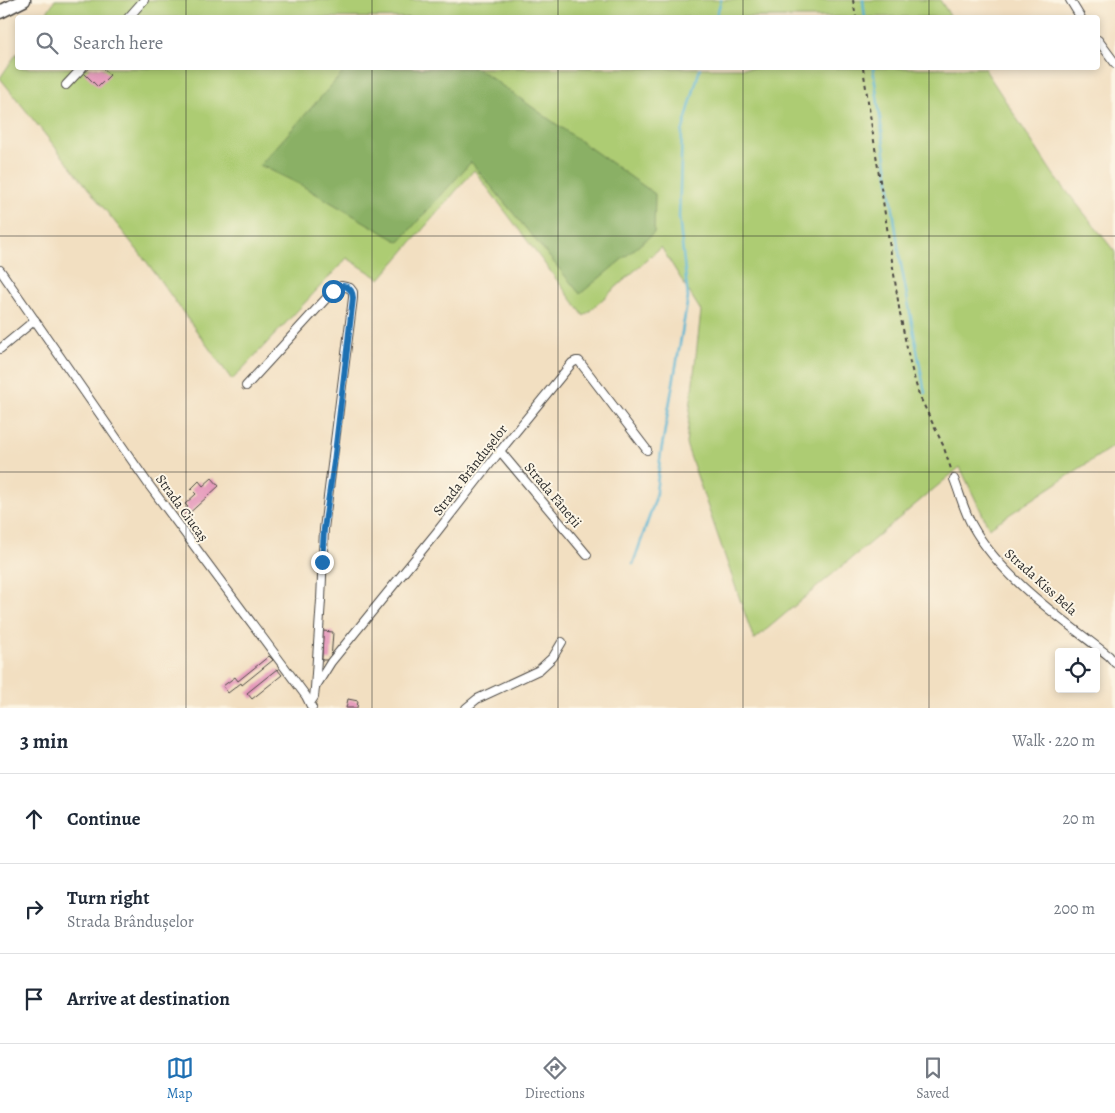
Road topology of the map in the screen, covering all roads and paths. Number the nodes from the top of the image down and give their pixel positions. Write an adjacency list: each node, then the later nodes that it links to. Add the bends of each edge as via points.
1 (24, 0): 5 (main road)
2 (144, 0): 6 (street)
3 (853, 0): 7 (path)
4 (1070, 0): 8 (street)
5 (0, 12)
6 (131, 15)
7 (856, 15)
8 (1079, 15)
9 (1100, 43): 10 (street)
10 (1115, 63)
11 (80, 70): 13 (street)
12 (863, 70): 20 (path, via 910,363 919,395 943,445)
13 (66, 84)
14 (0, 270): 15 (street, Strada Ciucaș)
15 (35, 320): 16 (street); 25 (street, Strada Ciucaș, via 149,485)
16 (0, 349)
17 (246, 386): 24 (street, Strada Brândușelor, via 337,287 350,288 353,298 324,529)
18 (647, 450): 19 (street, Strada Brândușelor, via 576,361)
19 (500, 451): 21 (street, Strada Fâneții); 24 (street, Strada Brândușelor, via 331,662)
20 (954, 479): 23 (street, Strada Kiss Bela, via 971,523 1001,565)
21 (587, 556)
22 (562, 642): 26 (street, via 553,657 539,670 477,699)
23 (1115, 663)
24 (315, 688): 25 (street, Strada Brândușelor)
25 (311, 705)
26 (466, 708)

